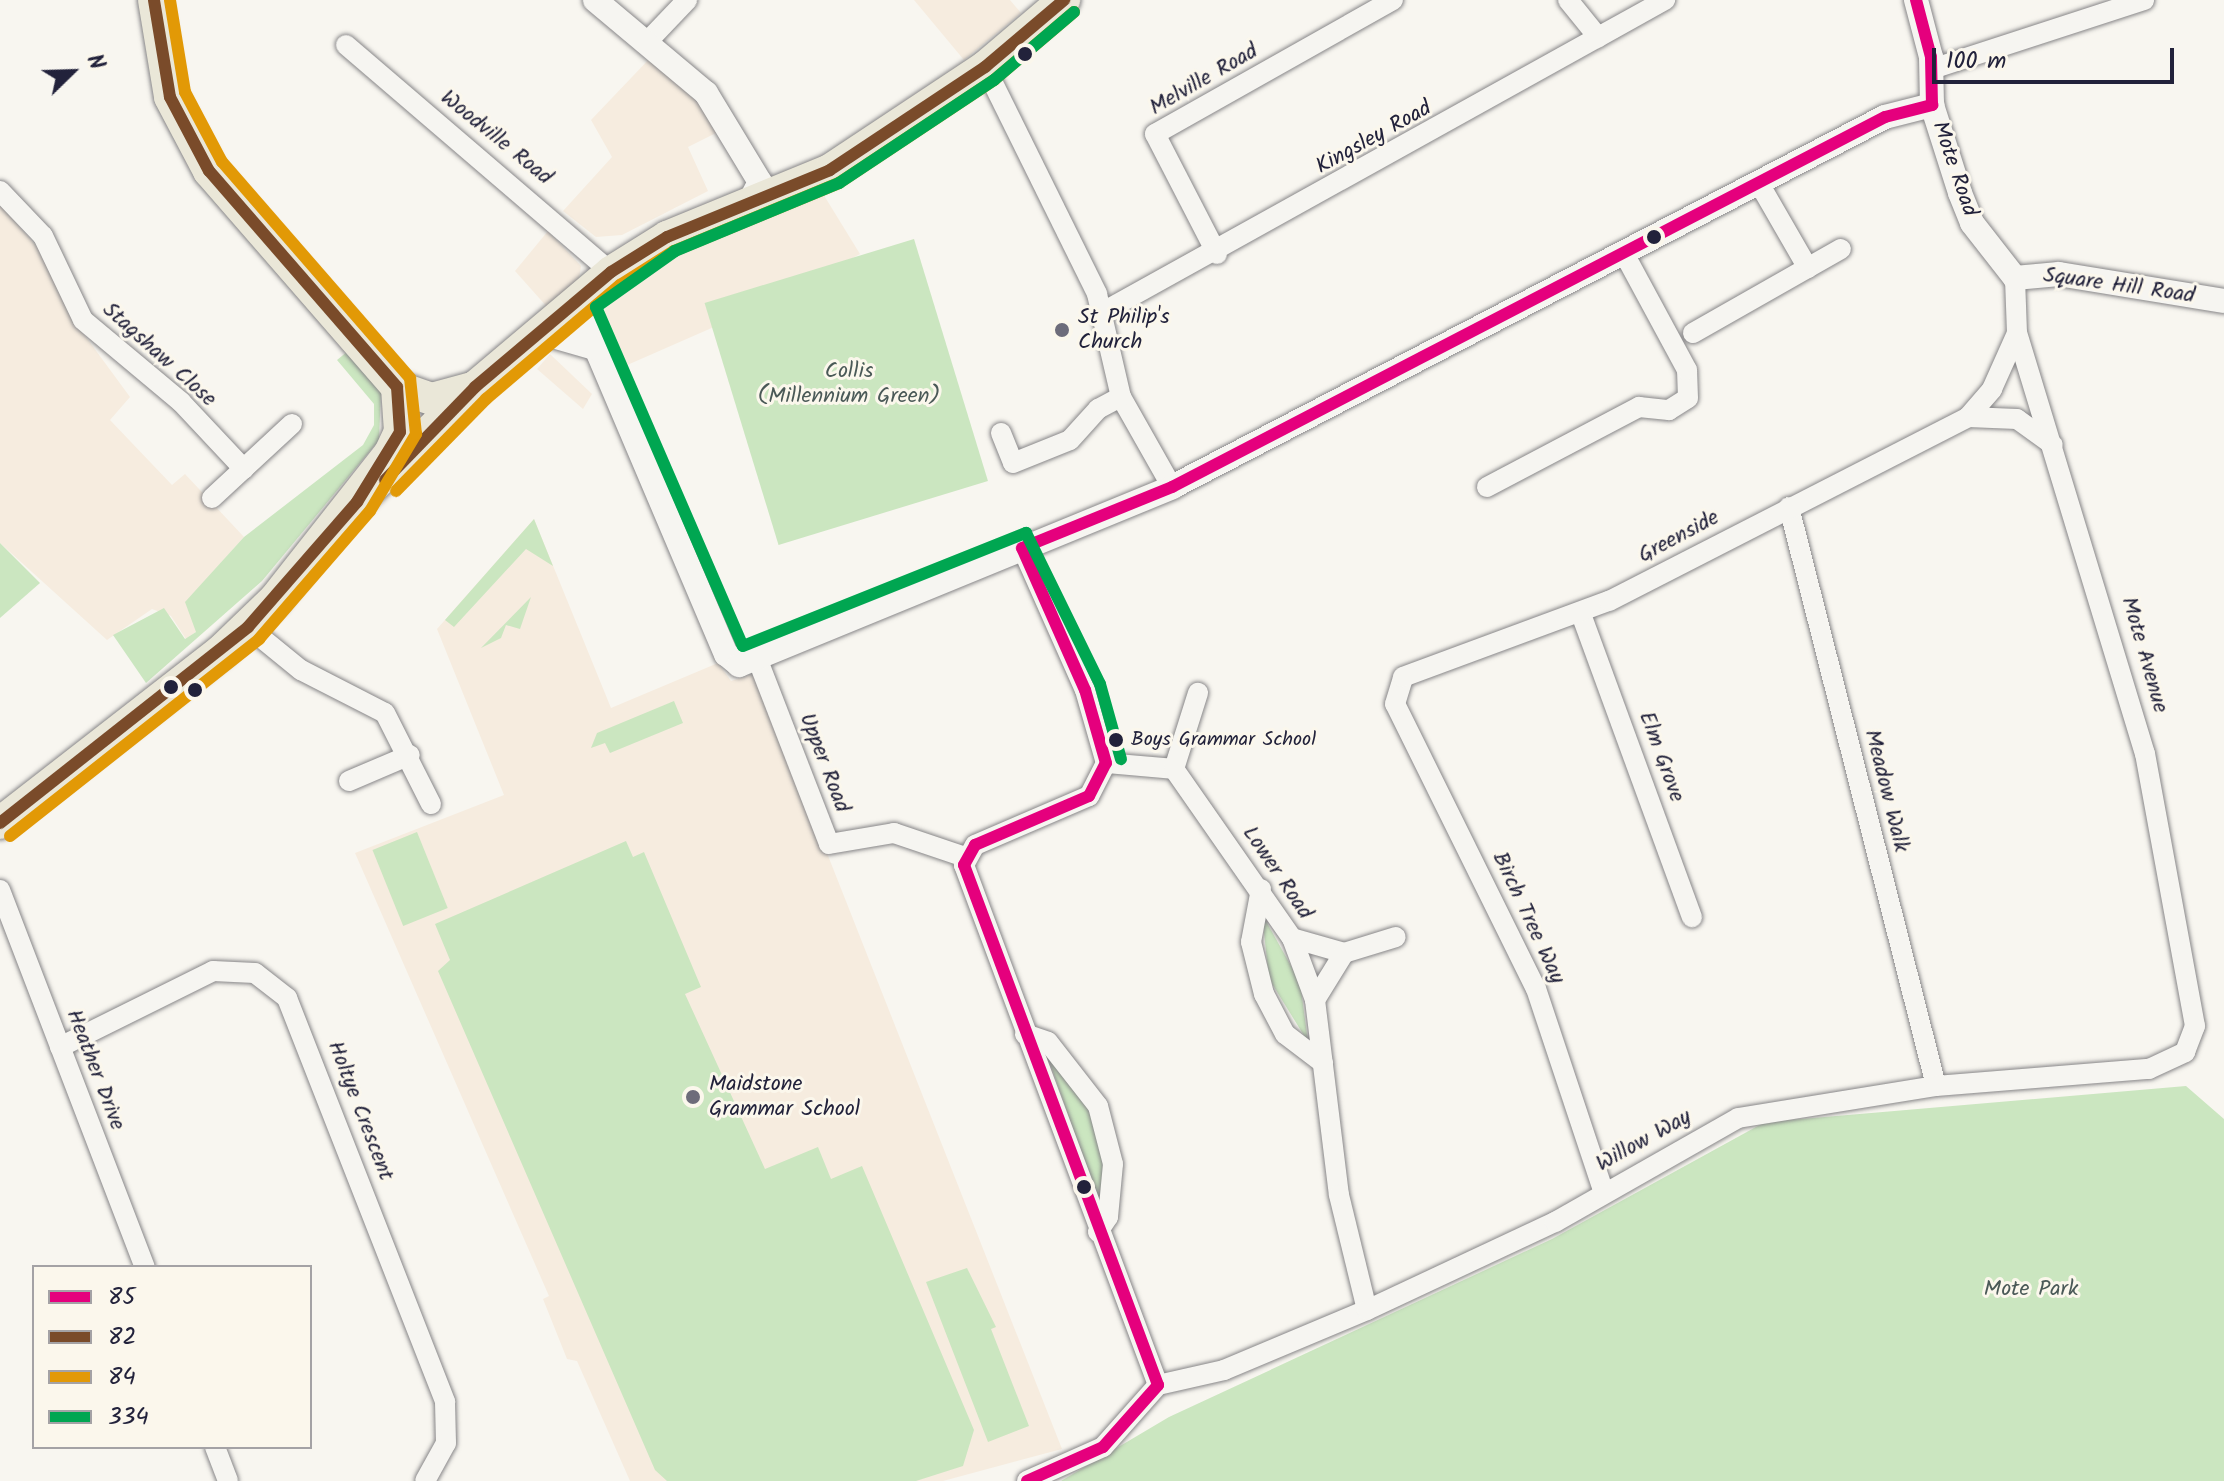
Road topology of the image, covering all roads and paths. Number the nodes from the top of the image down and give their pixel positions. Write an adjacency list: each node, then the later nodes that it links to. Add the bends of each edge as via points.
1 (154, 0): 32 (highway, via 170,97 209,171)
2 (595, 0): 11 (street)
3 (687, 0): 11 (street)
4 (1064, 0): 13 (highway)
5 (1393, 0): 20 (street, Melville Road, via 1155,134)
6 (1568, 0): 10 (street)
7 (1665, 0): 10 (street, Kingsley Road)
8 (1916, 0): 14 (street, Mote Road)
9 (2144, 0): 14 (street)
10 (1598, 37): 20 (street, Kingsley Road)
11 (648, 41): 18 (street, via 706,93 749,159 760,182)
12 (346, 45): 23 (street, Woodville Road)
13 (985, 67): 18 (highway, via 811,181); 27 (street)
14 (1932, 69): 15 (street, Mote Road)
15 (1932, 105): 16 (street, via 1885,117); 24 (street, Mote Road, via 1972,223)
16 (1760, 185): 21 (street); 22 (street)
17 (0, 191): 39 (street, Stagshaw Close, via 43,236 83,320 181,402)
18 (747, 206): 23 (highway, via 667,237)
19 (1841, 249): 22 (street)
20 (1217, 254): 27 (street, Kingsley Road)
21 (1626, 257): 40 (street, via 1687,370 1688,398 1669,410 1639,407); 41 (street)
22 (1808, 268): 29 (street)
23 (611, 272): 25 (highway)
24 (2015, 278): 26 (street, Square Hill Road, via 2059,274); 30 (street, Mote Avenue)
25 (576, 301): 28 (highway); 31 (street)
26 (2224, 301)
27 (1103, 312): 34 (street)
28 (539, 332): 31 (street); 33 (highway)
29 (1693, 333)
30 (2017, 333): 35 (street, Greenside, via 1992,389); 38 (street, Mote Avenue)
31 (598, 349): 48 (street, via 726,654 739,665)
32 (397, 387): 33 (highway, via 432,399); 43 (highway, via 400,432)
33 (475, 387): 43 (highway)
34 (1121, 397): 37 (street, via 1098,409 1070,440 1013,463); 41 (street)
35 (1968, 417): 38 (street, Greenside, via 2017,419); 44 (street, Greenside)
36 (292, 424): 39 (street)
37 (1001, 433)
38 (2053, 445): 67 (street, Mote Avenue, via 2142,740 2193,1011)
39 (244, 469): 42 (street)
40 (1487, 487)
41 (1169, 488): 45 (street)
42 (212, 498)
43 (357, 502): 47 (highway)
44 (1789, 507): 46 (street, Greenside); 69 (street, Meadow Walk)
45 (1022, 548): 48 (street); 52 (street, via 1091,704)
46 (1581, 614): 49 (street, Greenside); 60 (street, Elm Grove)
47 (248, 627): 51 (street, via 301,670 385,713); 56 (highway)
48 (757, 658): 57 (street, Upper Road, via 829,844 894,833)
49 (1403, 677): 70 (street, Birch Tree Way, via 1395,704 1536,989)
50 (1198, 693): 53 (street)
51 (410, 755): 54 (street); 55 (street)
52 (1106, 763): 53 (street); 57 (street, via 1089,796 975,845)
53 (1174, 769): 58 (street, Lower Road)
54 (349, 781)
55 (431, 804)
56 (0, 823)
57 (965, 857): 65 (street)
58 (1261, 889): 62 (street, Lower Road); 68 (street, via 1250,928 1264,994 1285,1034)
59 (0, 890): 66 (street, Heather Drive)
60 (1692, 917)
61 (1396, 937): 63 (street)
62 (1292, 938): 63 (street); 64 (street, Lower Road)
63 (1344, 953): 64 (street)
64 (1315, 1000): 68 (street, Lower Road)
65 (1025, 1034): 71 (street); 71 (street, via 1059,1052 1098,1106 1113,1164 1108,1217)
66 (60, 1047): 72 (street, Heather Drive); 77 (street, Holtye Crescent, via 213,971 255,973 287,998 445,1402 446,1443)
67 (2185, 1052): 69 (street, Willow Way, via 2149,1069)
68 (1323, 1063): 73 (street, Lower Road, via 1339,1195)
69 (1936, 1086): 70 (street, Willow Way, via 1738,1118)
70 (1603, 1190): 73 (street, Willow Way, via 1555,1222)
71 (1098, 1232): 74 (street)
72 (144, 1265)
73 (1367, 1310): 74 (street, Willow Way, via 1214,1374)
74 (1158, 1385): 78 (street, via 1103,1447)
75 (216, 1449): 76 (street)
76 (228, 1481)
77 (425, 1481)
78 (1027, 1481)

